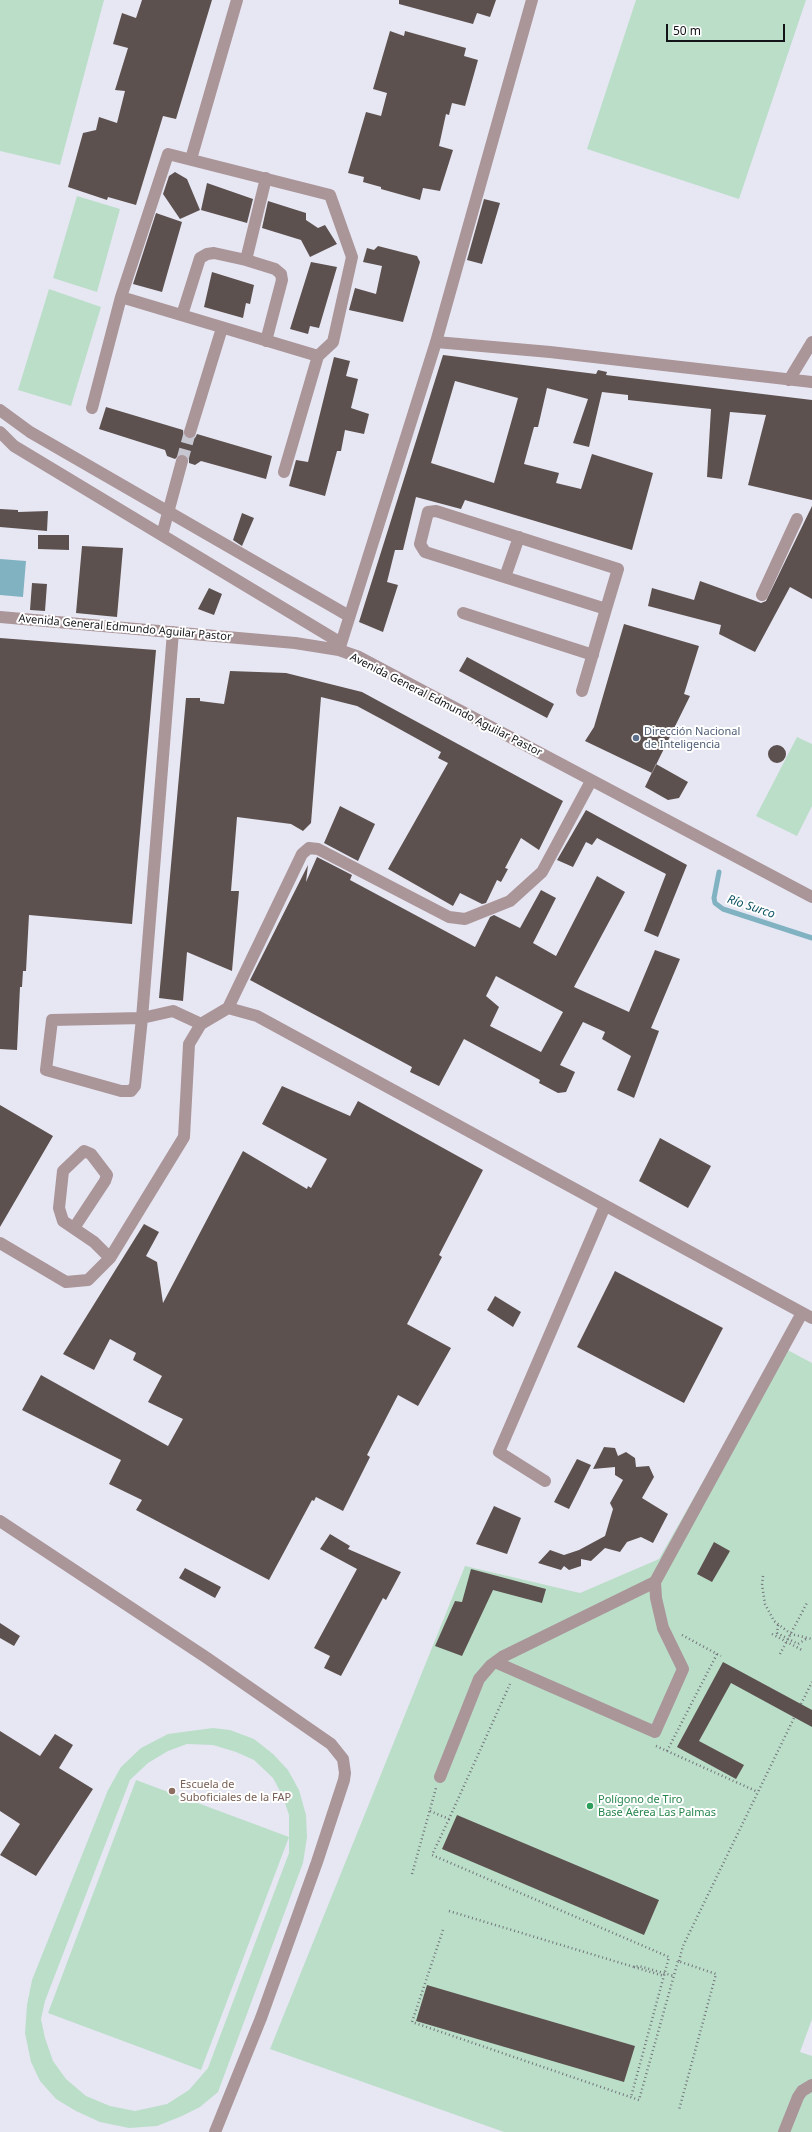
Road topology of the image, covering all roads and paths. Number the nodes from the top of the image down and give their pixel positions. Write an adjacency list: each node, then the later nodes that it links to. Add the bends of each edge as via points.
1 (237, 0): 3 (street)
2 (532, 0): 10 (street)
3 (191, 159): 4 (street); 6 (street, via 171,154 166,156)
4 (266, 178): 5 (street); 12 (street, via 330,195 352,257 333,342)
5 (246, 260): 7 (street, via 214,253 200,258); 9 (street, via 275,269 281,274 282,280)
6 (121, 297): 7 (street); 15 (street)
7 (182, 315): 8 (street)
8 (222, 328): 9 (street); 18 (street)
9 (266, 341): 12 (street)
10 (436, 342): 13 (street, via 550,352); 29 (street)
11 (812, 342): 13 (street)
12 (318, 356): 20 (street)
13 (789, 380): 14 (street)
14 (812, 382)
15 (92, 408)
16 (0, 410): 21 (street, via 30,432)
17 (0, 432): 23 (street, via 14,446)
18 (190, 432)
19 (182, 461): 21 (street)
20 (284, 472)
21 (169, 511): 23 (street); 29 (street)
22 (797, 519): 26 (street)
23 (162, 535): 32 (street)
24 (519, 537): 25 (street); 25 (street, via 436,511 428,512 420,544 425,552); 27 (street, via 618,569)
25 (505, 577): 27 (street)
26 (762, 595)
27 (606, 609): 33 (street)
28 (463, 613): 33 (street)
29 (349, 616): 32 (street)
30 (0, 617): 31 (street, Avenida General Edmundo Aguilar Pastor)
31 (173, 632): 32 (street, Avenida General Edmundo Aguilar Pastor); 38 (street)
32 (340, 647): 35 (street, Avenida General Edmundo Aguilar Pastor)
33 (592, 655): 34 (street)
34 (582, 691)
35 (591, 781): 36 (street, Avenida General Edmundo Aguilar Pastor); 37 (street, via 542,872 510,901 465,919 449,916 318,849 309,848 302,854)
36 (812, 898)
37 (228, 1008): 39 (street); 40 (street, via 257,1016)
38 (142, 1018): 38 (street, via 52,1020 46,1070 121,1091 130,1091 135,1086); 39 (street, via 173,1011)
39 (201, 1024): 43 (street, via 189,1044 184,1137)
40 (605, 1206): 44 (street); 45 (street, via 499,1452)
41 (74, 1228): 41 (street, via 63,1221 59,1208 61,1183 63,1171 84,1151 91,1154 107,1175); 43 (street, via 94,1242)
42 (0, 1243): 43 (street, via 66,1282 88,1280)
43 (110, 1258)
44 (807, 1316): 48 (street)
45 (545, 1481)
46 (0, 1520): 82 (street, via 325,1739 336,1748 343,1759 344,1780 317,1862 261,2018)
47 (763, 1576): 50 (path, via 765,1604)
48 (655, 1582): 61 (street); 61 (street, via 662,1628 683,1669 655,1732)
49 (808, 1601): 53 (path)
50 (778, 1624): 53 (path); 56 (path, via 778,1633)
51 (681, 1634): 58 (path)
52 (772, 1634): 56 (path)
53 (791, 1634): 54 (path); 56 (path)
54 (806, 1639): 55 (path); 56 (path, via 798,1644)
55 (812, 1639)
56 (788, 1640): 57 (path); 59 (path)
57 (802, 1650)
58 (717, 1654): 60 (path); 67 (path)
59 (780, 1654)
60 (721, 1656)
61 (495, 1662): 68 (street, via 479,1679)
62 (511, 1680): 71 (path)
63 (812, 1682): 64 (path)
64 (801, 1704)
65 (794, 1718): 69 (path)
66 (653, 1744): 67 (path)
67 (667, 1751): 69 (path)
68 (440, 1777): 70 (path)
69 (758, 1792): 75 (path)
70 (430, 1810): 71 (path); 72 (path)
71 (449, 1819): 77 (path, via 432,1855 669,1957)
72 (412, 1874)
73 (449, 1911): 76 (path)
74 (443, 1930): 80 (path, via 412,2022)
75 (678, 1961): 78 (path); 81 (path, via 716,1974)
76 (634, 1967): 77 (path); 78 (path, via 639,1966)
77 (664, 1976): 80 (path)
78 (674, 1976): 80 (path, via 639,2100)
79 (812, 2085): 83 (street, via 798,2097)
80 (631, 2097)
81 (679, 2110)
82 (216, 2132)
83 (784, 2132)

